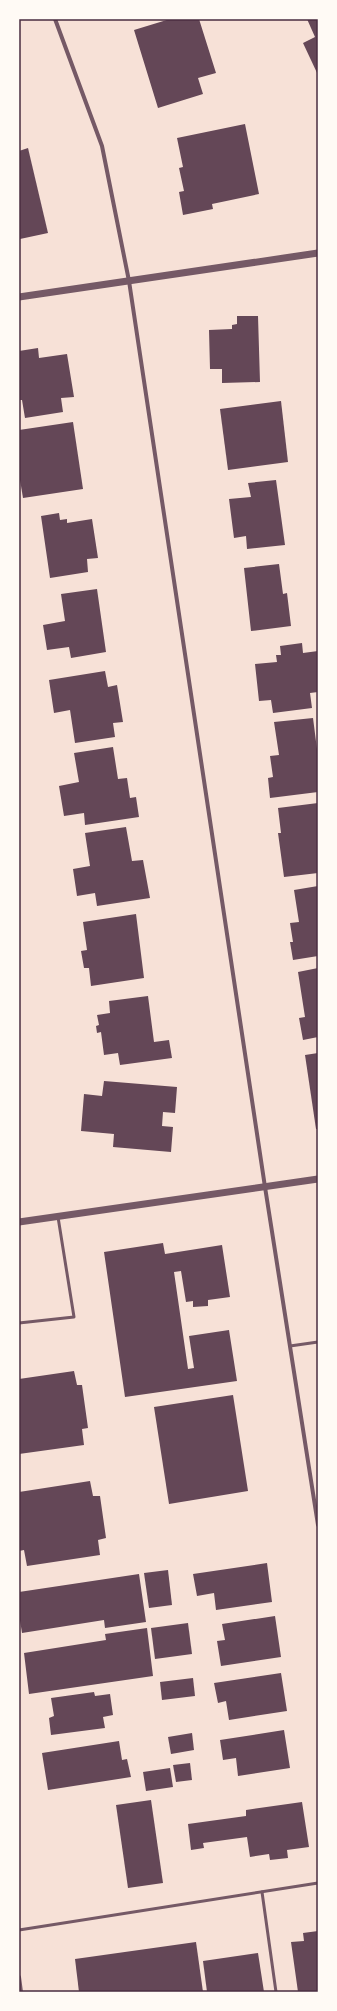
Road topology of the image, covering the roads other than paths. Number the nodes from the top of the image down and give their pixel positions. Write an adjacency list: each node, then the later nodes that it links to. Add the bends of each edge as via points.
1 (55, 19): 3 (street, via 102,146)
2 (318, 253): 3 (street)
3 (129, 281): 4 (street); 6 (street)
4 (19, 297)
5 (318, 1179): 6 (street)
6 (265, 1187): 7 (street); 11 (street)
7 (58, 1216): 8 (street); 9 (lane, via 74,1317)
8 (19, 1222)
9 (19, 1323)
10 (318, 1342): 11 (lane)
11 (290, 1346): 12 (street)
12 (318, 1525)
13 (318, 1883): 14 (lane)
14 (262, 1892): 15 (lane); 18 (lane)
15 (19, 1930)
16 (19, 1977): 17 (street)
17 (21, 1992)
18 (276, 1992)

